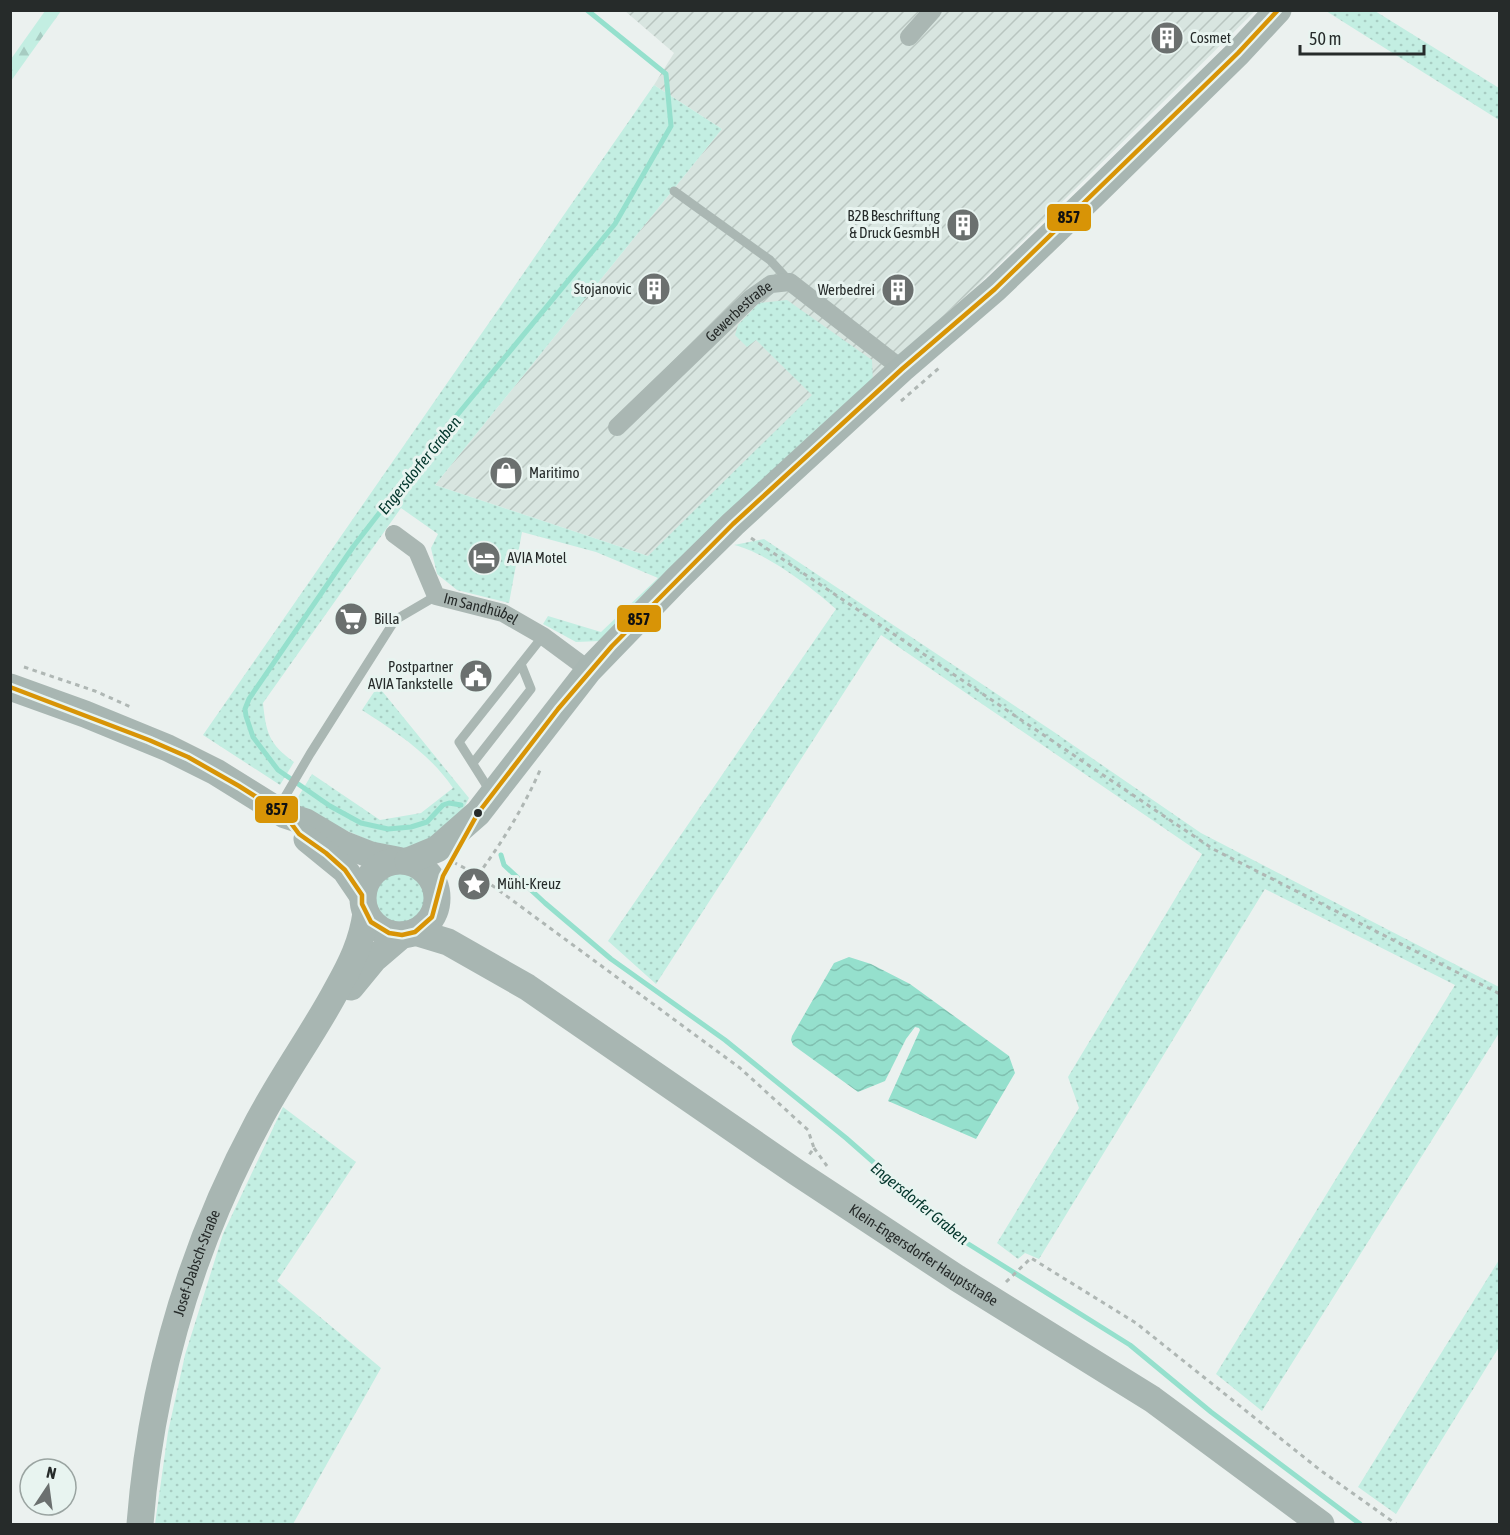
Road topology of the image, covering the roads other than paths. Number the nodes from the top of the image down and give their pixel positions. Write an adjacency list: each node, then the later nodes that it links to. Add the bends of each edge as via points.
1 (933, 10): 3 (street)
2 (1278, 10): 6 (main road, via 1085,203)
3 (909, 37)
4 (674, 191): 5 (lane, via 770,260)
5 (790, 282): 6 (street, Gewerbestraße); 7 (street, Gewerbestraße, via 771,284 750,298)
6 (902, 369): 12 (main road, via 733,524)
7 (617, 427)
8 (394, 534): 9 (street, Im Sandhübel, via 417,551)
9 (436, 596): 10 (street, Im Sandhübel, via 503,613); 16 (lane, via 395,620 298,774)
10 (543, 636): 11 (lane); 12 (street, Im Sandhübel)
11 (520, 664): 14 (lane, via 531,689); 14 (lane, via 459,742)
12 (589, 670): 15 (main road)
13 (10, 687): 16 (main road, via 178,753)
14 (473, 763): 15 (lane)
15 (486, 804): 17 (main road, via 437,849); 18 (main road, via 447,868)
16 (283, 806): 17 (main road, via 356,850); 19 (main road, via 299,834 345,870)
17 (403, 861): 18 (main road, via 428,873); 19 (main road, via 383,864 375,870 367,881)
18 (437, 897): 20 (main road, via 432,917); 21 (main road, via 457,925)
19 (364, 904): 20 (main road, via 371,922 380,929); 22 (main road, Josef-Dabsch-Straße, via 361,939 353,961)
20 (409, 933): 21 (main road, via 448,942); 22 (main road, Josef-Dabsch-Straße, via 374,959)
21 (527, 987): 24 (main road, Klein-Engersdorfer Hauptstraße, via 796,1172 1152,1399)
22 (318, 1024): 23 (main road, Josef-Dabsch-Straße, via 252,1132 189,1279 161,1380)
23 (140, 1524)
24 (1321, 1524)

